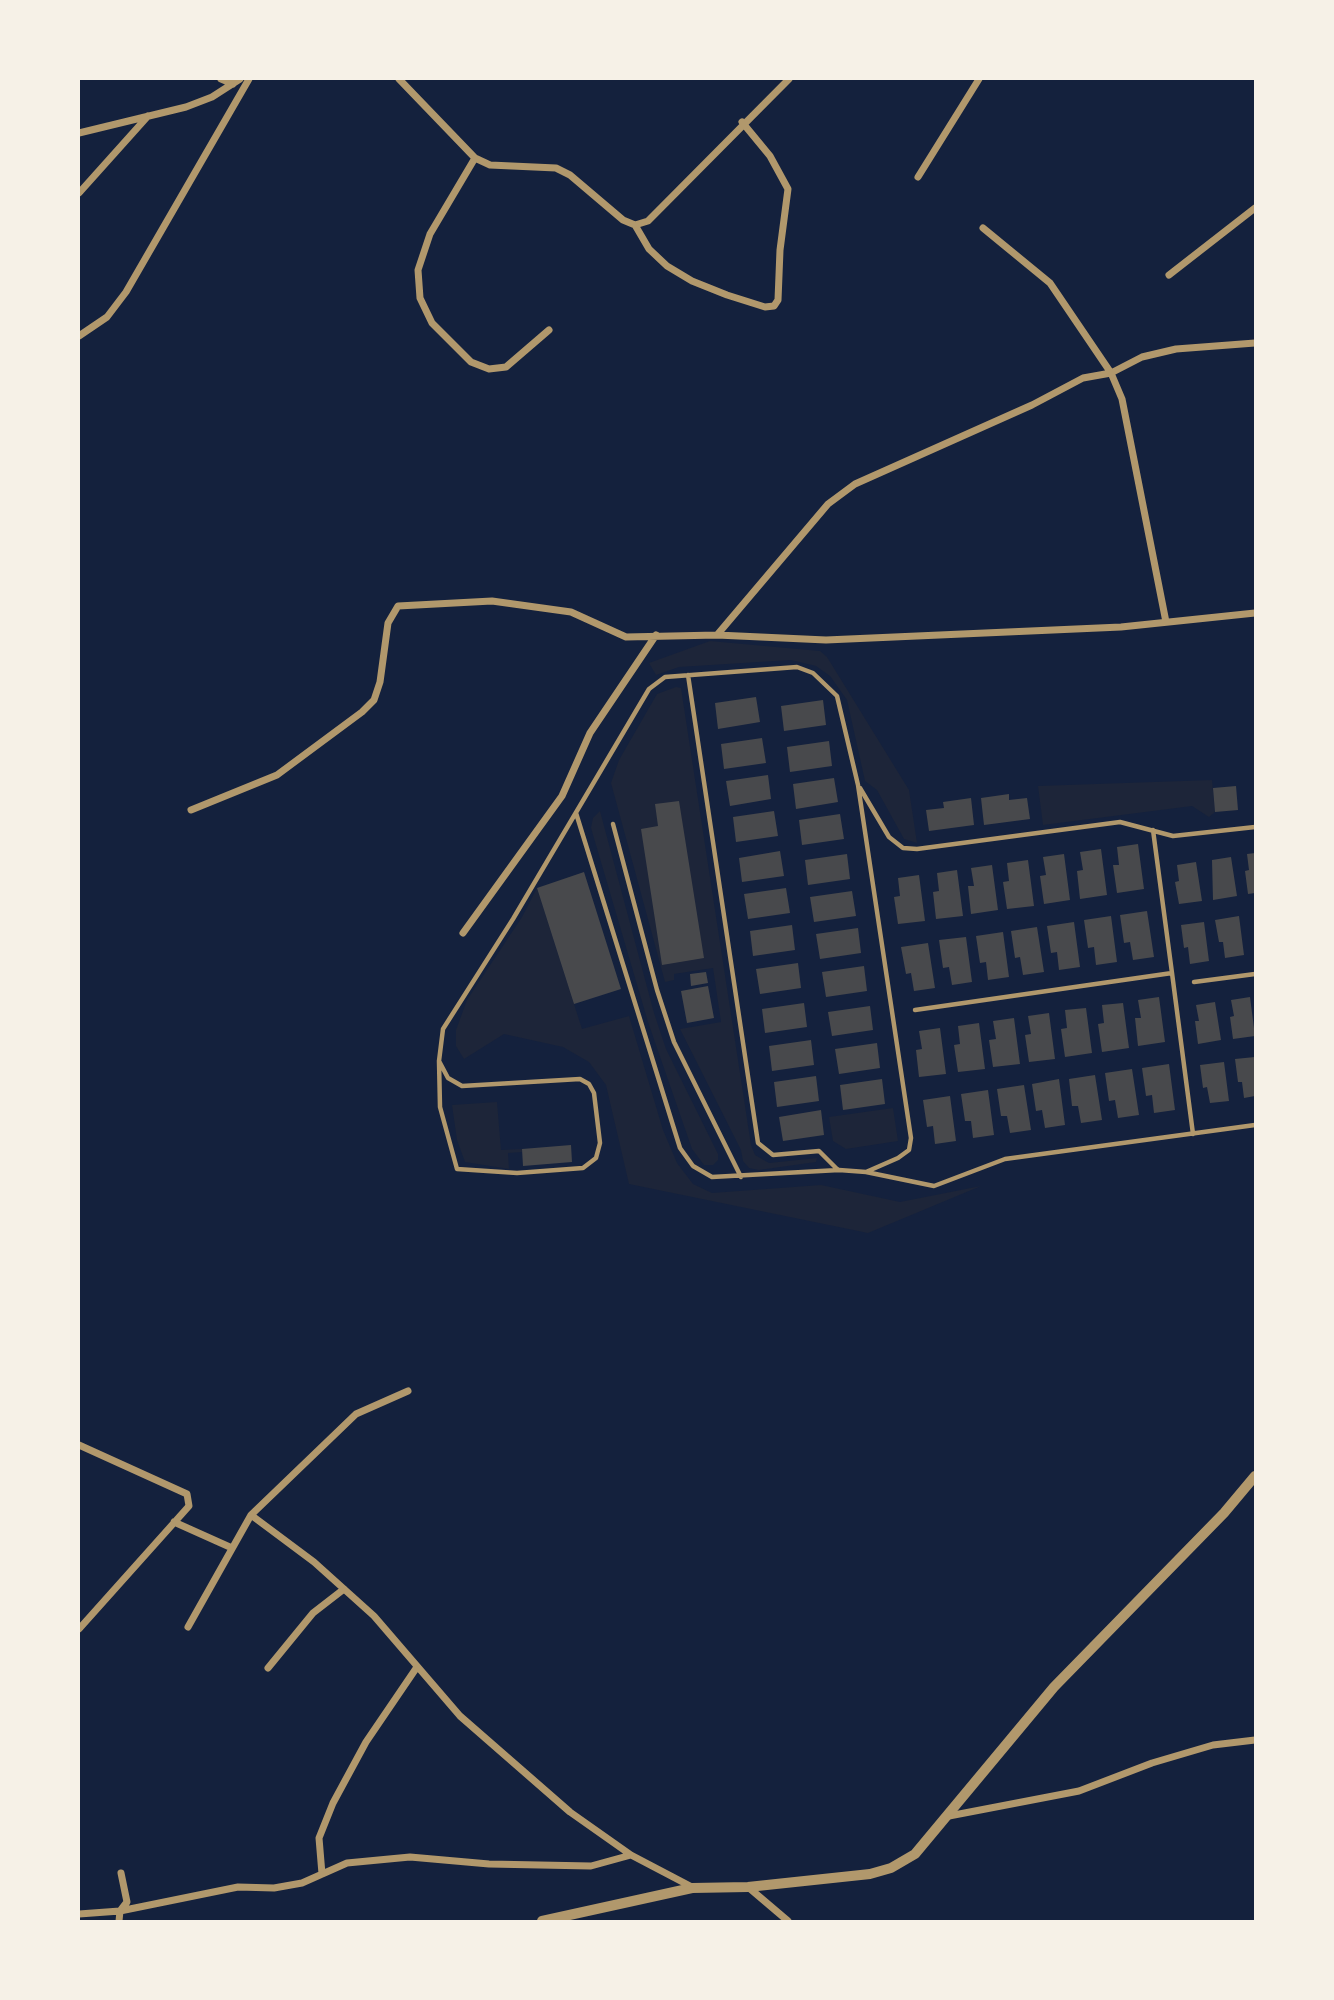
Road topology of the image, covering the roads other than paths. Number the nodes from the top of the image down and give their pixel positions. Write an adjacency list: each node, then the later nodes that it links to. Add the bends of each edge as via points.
1 (221, 79): 6 (street)
2 (249, 79): 18 (street, via 126,292 107,317)
3 (399, 79): 10 (street)
4 (789, 79): 8 (street)
5 (979, 79): 11 (street)
6 (237, 81): 7 (street, via 212,97)
7 (148, 116): 9 (street); 12 (street)
8 (742, 122): 14 (street, via 648,221); 14 (street, via 770,156 788,189 774,306 765,307 692,281 649,249)
9 (79, 133)
10 (475, 158): 14 (street, via 490,165 556,168); 17 (street, via 430,234 418,270 420,298 432,323 471,362 489,369 506,367)
11 (918, 177)
12 (79, 193)
13 (1255, 208): 16 (street)
14 (635, 225)
15 (983, 228): 20 (street, via 1050,282)
16 (1170, 275)
17 (549, 330)
18 (79, 336)
19 (1255, 343): 20 (street, via 1176,349 1142,357)
20 (1111, 373): 22 (street, via 1122,398); 24 (street, via 1083,378 855,484 828,504)
21 (1255, 613): 22 (street)
22 (1166, 622): 24 (street, via 826,640)
23 (656, 635): 24 (street); 27 (street, via 626,637 571,612 492,601 398,606 388,623 374,700 362,712 276,775); 32 (street, via 590,733 562,796)
24 (717, 635)
25 (688, 675): 26 (lane, via 797,667 813,673 837,696); 28 (lane, via 665,677 649,689); 40 (lane, via 758,1143 773,1155 819,1151)
26 (858, 785): 31 (lane, via 890,837 903,848 1120,822); 41 (lane, via 911,1138 909,1150)
27 (191, 810)
28 (576, 812): 37 (lane, via 443,1028); 42 (lane, via 680,1148 693,1167 712,1177)
29 (613, 824): 42 (lane, via 674,1042)
30 (1255, 827): 31 (lane, via 1173,835)
31 (1153, 830): 33 (lane)
32 (463, 933)
33 (1172, 973): 36 (lane); 39 (lane)
34 (1255, 974): 35 (lane)
35 (1194, 982)
36 (915, 1010)
37 (439, 1061): 37 (lane, via 448,1078 462,1086 580,1079 589,1084 600,1143 596,1158 583,1168 517,1173 457,1170 440,1107)
38 (1255, 1125): 39 (lane)
39 (1194, 1134): 41 (lane, via 1005,1158 934,1186)
40 (839, 1170): 41 (lane); 42 (lane)
41 (866, 1172)
42 (741, 1177)
43 (408, 1391): 46 (street, via 356,1414)
44 (79, 1445): 47 (street, via 187,1494 189,1506)
45 (1255, 1476): 55 (street, via 1054,1687)
46 (251, 1515): 48 (street); 49 (street)
47 (174, 1522): 48 (street); 51 (street)
48 (232, 1548): 50 (street)
49 (344, 1589): 52 (street); 53 (street, via 313,1613)
50 (188, 1627)
51 (79, 1629)
52 (417, 1667): 56 (street, via 460,1716 570,1812); 58 (street, via 366,1742 333,1803 319,1838)
53 (268, 1668)
54 (1255, 1740): 55 (street, via 1213,1745 1079,1791)
55 (949, 1816): 59 (street, via 915,1854 891,1868)
56 (631, 1855): 58 (street, via 590,1866 410,1857 347,1863); 60 (street)
57 (121, 1873): 61 (street, via 127,1902)
58 (321, 1874): 61 (street, via 302,1883 238,1887)
59 (748, 1887): 60 (street); 65 (street)
60 (692, 1888): 64 (street)
61 (121, 1911): 62 (street); 63 (street)
62 (79, 1914)
63 (119, 1921)
64 (542, 1921)
65 (788, 1921)

